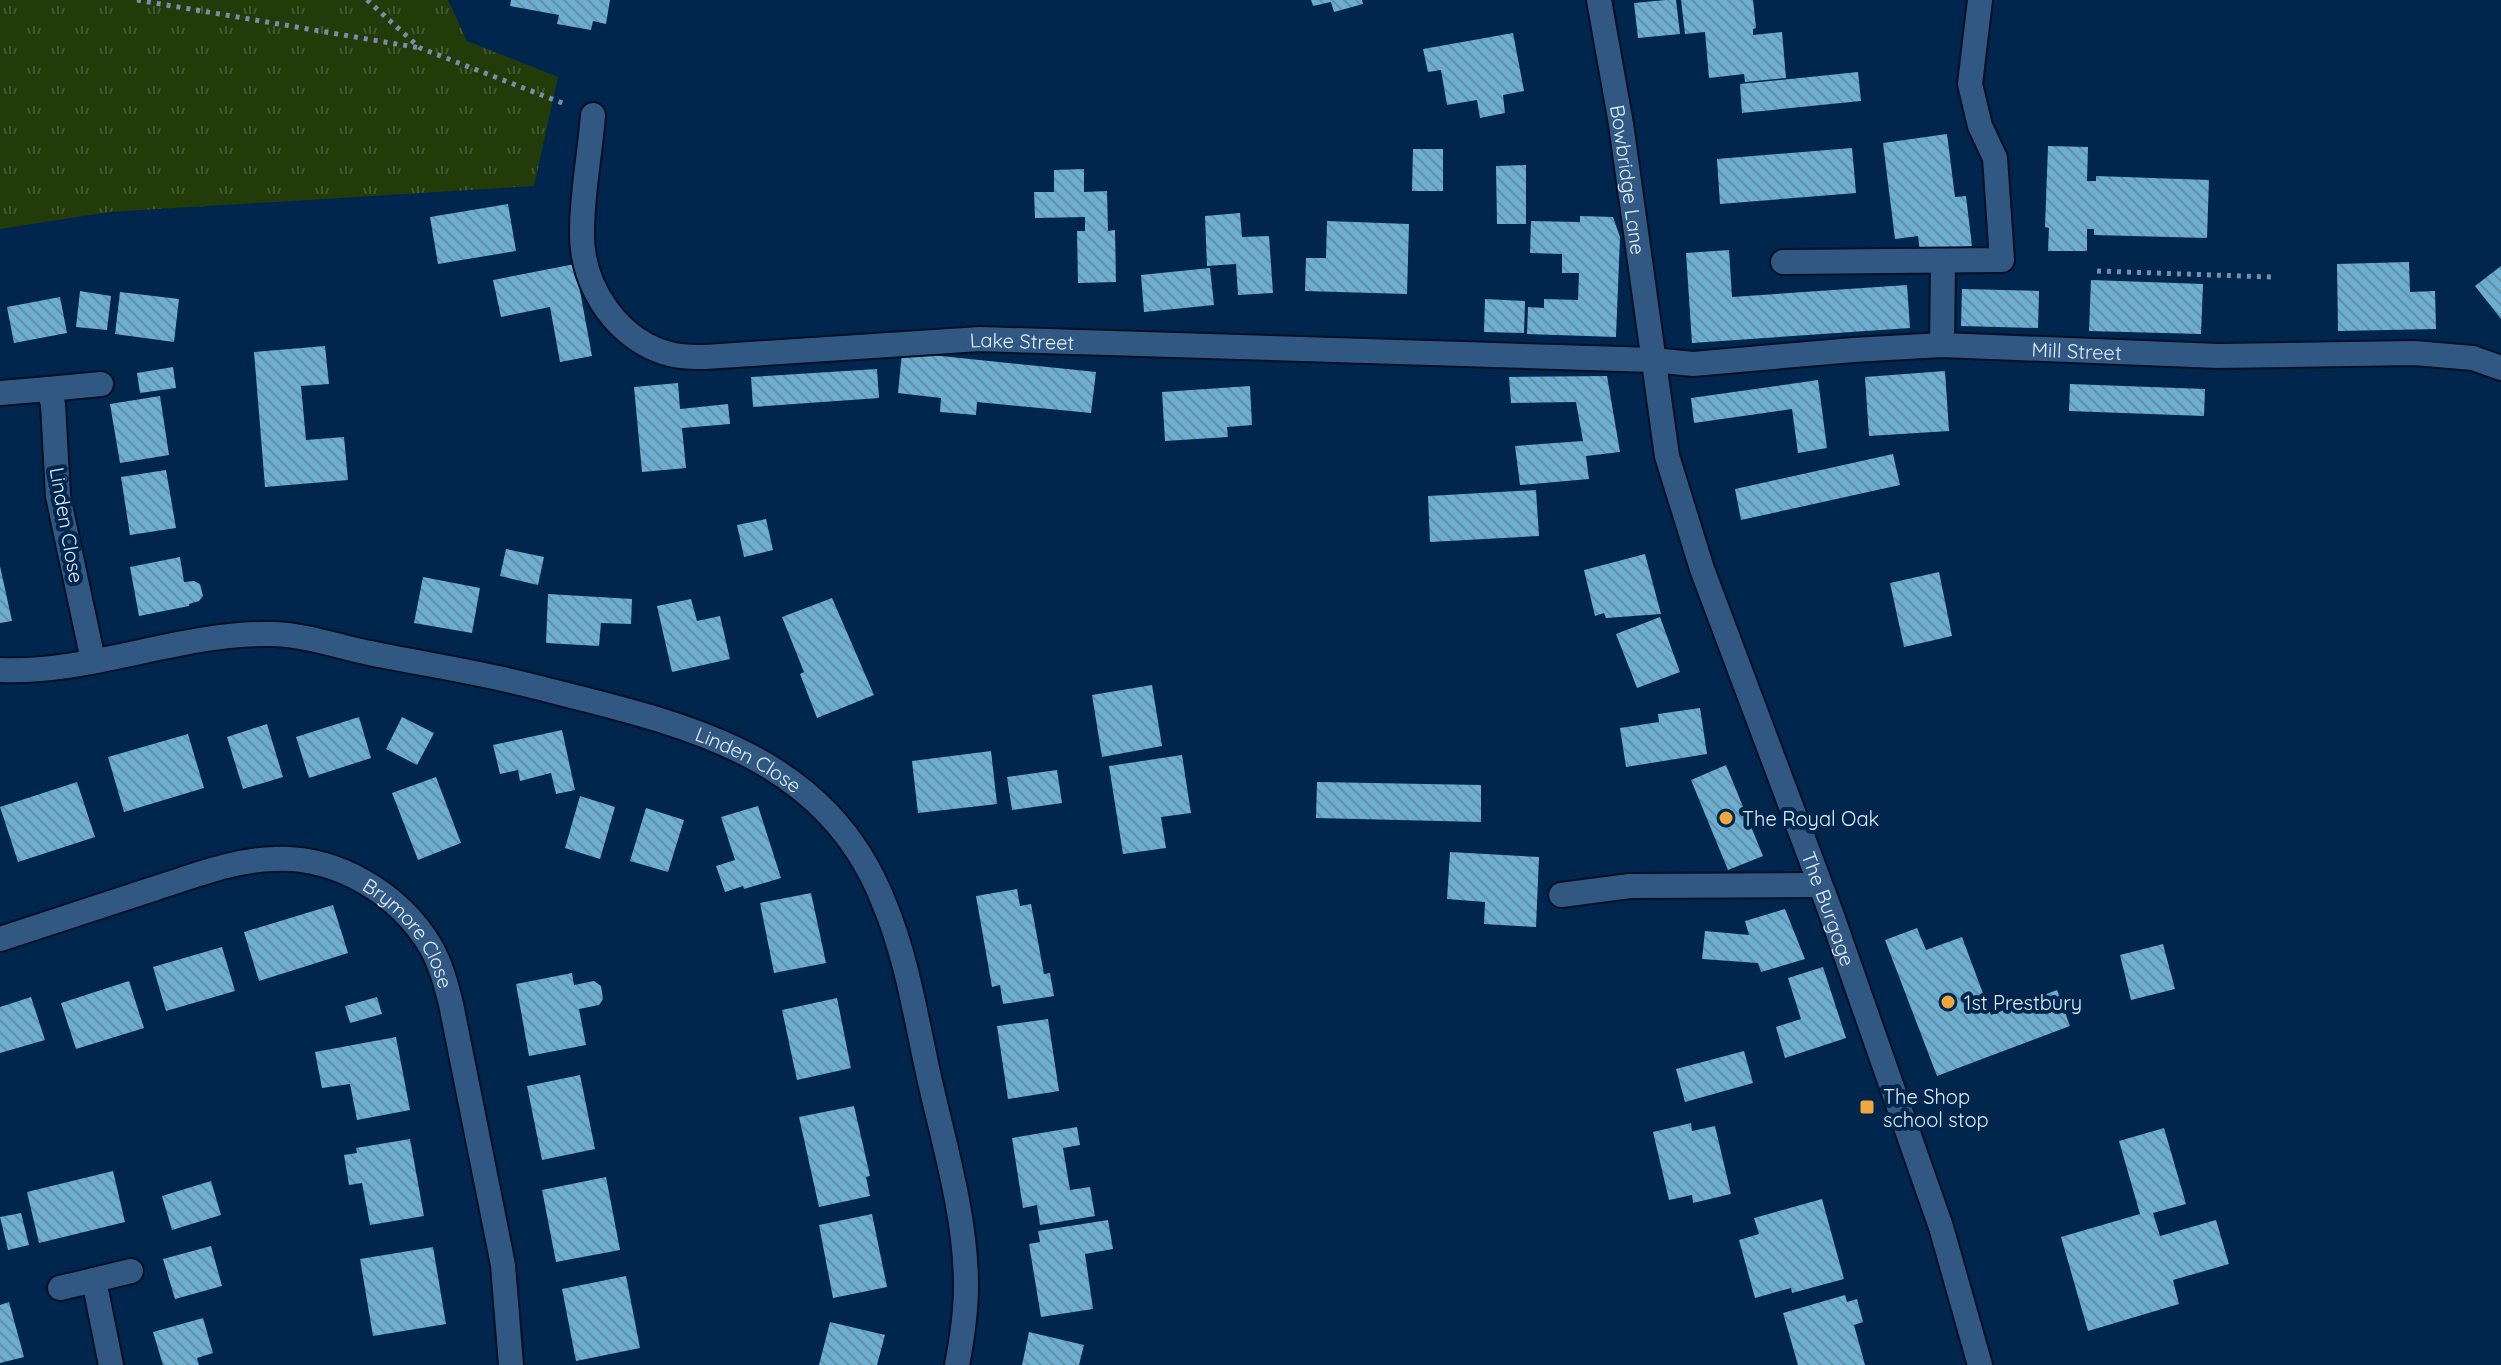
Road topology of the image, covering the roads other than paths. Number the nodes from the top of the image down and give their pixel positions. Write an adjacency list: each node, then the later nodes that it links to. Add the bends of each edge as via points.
1 (1599, 0): 7 (street, Bowbridge Lane)
2 (1980, 0): 5 (street, via 1970,84 1995,158 2002,260)
3 (593, 115): 7 (street, Lake Street, via 582,231 589,278 599,299 631,335 674,355 980,339)
4 (1783, 262): 5 (street)
5 (1943, 262): 6 (street)
6 (1942, 345): 7 (street, Mill Street, via 1693,364); 8 (street, Mill Street, via 2218,356 2414,353 2473,358)
7 (1653, 360): 14 (street, The Burgage, via 1667,456 1702,569)
8 (2501, 368)
9 (101, 384): 10 (street)
10 (48, 389): 11 (street); 12 (street, Linden Close, via 58,496)
11 (0, 393)
12 (93, 660): 13 (street, Linden Close); 22 (street, Linden Close, via 234,634 321,639 486,674 682,726 749,753 808,795 871,874 906,974 960,1215 964,1326)
13 (0, 670)
14 (1820, 885): 15 (street, via 1630,886); 23 (street, The Burgage, via 1941,1227)
15 (1561, 895)
16 (0, 939): 21 (street, Brymore Close, via 244,862 308,861 339,869 392,901 431,947 444,975 503,1265)
17 (131, 1271): 18 (street)
18 (94, 1280): 19 (street); 20 (street)
19 (60, 1288)
20 (111, 1365)
21 (511, 1365)
22 (957, 1365)
23 (1980, 1365)

